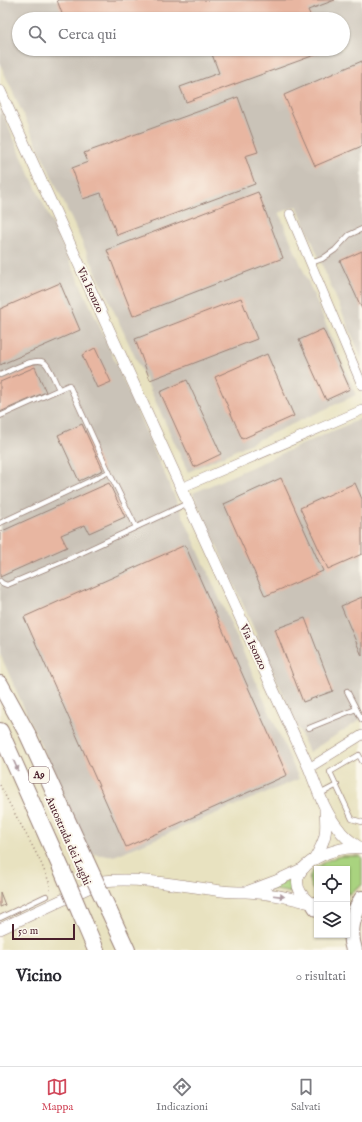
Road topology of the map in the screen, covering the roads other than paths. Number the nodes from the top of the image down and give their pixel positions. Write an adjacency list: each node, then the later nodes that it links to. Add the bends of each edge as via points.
1 (0, 91): 11 (street, Via Isonzo)
2 (290, 214): 4 (street)
3 (362, 229): 4 (lane, via 350,235 322,259)
4 (311, 263): 6 (street)
5 (0, 375): 7 (lane, via 31,361 40,360 46,363)
6 (362, 385)
7 (59, 389): 9 (lane); 10 (lane, via 69,385)
8 (362, 410): 11 (street)
9 (0, 416)
10 (109, 472): 13 (lane); 14 (lane)
11 (181, 488): 12 (street, Via Isonzo)
12 (188, 503): 14 (lane); 25 (street, Via Isonzo)
13 (0, 523)
14 (136, 527): 15 (lane, via 7,585)
15 (0, 581)
16 (0, 684): 32 (highway, via 28,735)
17 (0, 687): 32 (highway, Autostrada dei Laghi / A9)
18 (348, 691): 19 (lane)
19 (356, 709): 20 (lane); 21 (lane)
20 (362, 720)
21 (309, 728)
22 (0, 731): 44 (highway, Autostrada dei Laghi / A9, one-way to 44, bridge)
23 (362, 735): 25 (street)
24 (362, 761): 26 (lane, via 359,755 330,772)
25 (309, 768): 27 (street, Via Isonzo)
26 (337, 785): 27 (lane); 29 (lane, via 352,819)
27 (320, 794): 28 (street, Via Isonzo)
28 (324, 806): 30 (street, Via Isonzo, via 337,828); 31 (street, Via Isonzo, via 326,837)
29 (362, 822)
30 (360, 848): 31 (street, via 336,850)
31 (314, 859): 33 (street)
32 (81, 860): 40 (highway, Autostrada dei Laghi / A9)
33 (304, 868): 34 (street); 38 (street, via 299,876 300,892)
34 (247, 892): 39 (street, one-way to 39, via 296,898); 42 (street, via 119,879 103,881)
35 (46, 896): 41 (lane)
36 (362, 898): 37 (street); 48 (highway, via 351,924 351,942)
37 (350, 903)
38 (314, 904)
39 (314, 905)
40 (105, 913): 45 (highway, Autostrada dei Laghi / A9); 46 (highway)
41 (0, 918)
42 (0, 929)
43 (341, 938): 47 (highway)
44 (96, 950)
45 (118, 950)
46 (127, 950)
47 (349, 950)
48 (354, 950)

